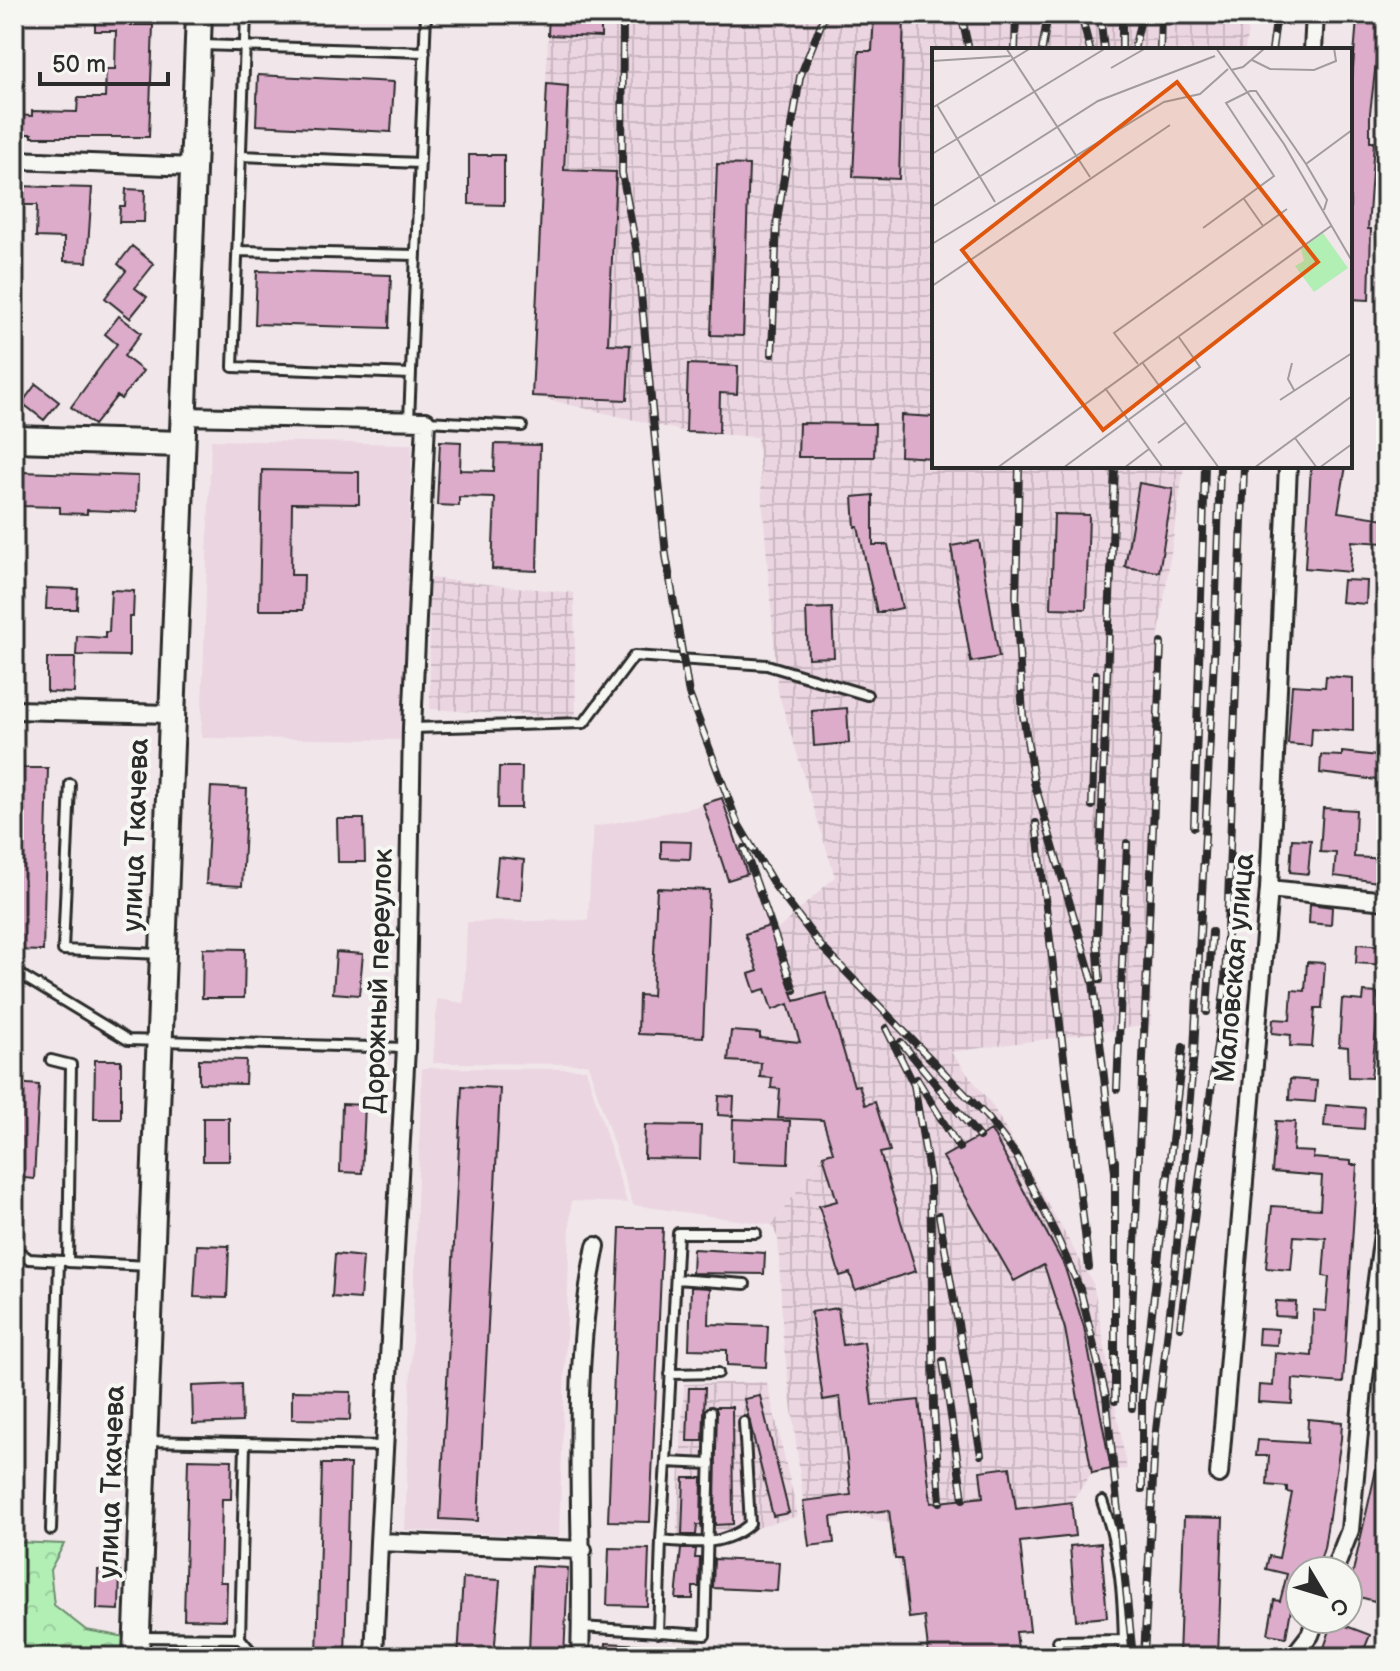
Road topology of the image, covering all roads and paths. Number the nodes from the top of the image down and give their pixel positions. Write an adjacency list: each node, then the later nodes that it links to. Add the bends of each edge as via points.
1 (199, 14): 5 (street, улица Ткачева)
2 (246, 14): 6 (lane)
3 (426, 14): 8 (lane)
4 (1315, 14): 7 (street)
5 (198, 45): 6 (lane); 12 (street, улица Ткачева)
6 (245, 47): 8 (lane); 9 (lane)
7 (1313, 48)
8 (425, 52): 11 (lane)
9 (241, 156): 11 (lane); 13 (lane)
10 (14, 160): 12 (street)
11 (420, 163): 14 (lane)
12 (193, 167): 16 (street, улица Ткачева)
13 (237, 251): 14 (lane); 15 (lane, via 233,367)
14 (416, 255): 15 (lane)
15 (411, 374): 17 (lane)
16 (183, 416): 17 (street); 21 (street, улица Ткачева)
17 (409, 420): 18 (street)
18 (426, 421): 19 (lane); 26 (street, Дорожный переулок)
19 (522, 426)
20 (14, 439): 21 (street)
21 (182, 444): 25 (street, улица Ткачева)
22 (1288, 468): 28 (street, Маловская улица)
23 (867, 695): 26 (lane, via 767,665 634,656 584,723)
24 (14, 710): 25 (street)
25 (170, 714): 30 (street, улица Ткачева)
26 (412, 728): 33 (street, Дорожный переулок)
27 (70, 784): 30 (lane, via 63,950)
28 (1269, 889): 29 (street); 52 (street, Маловская улица)
29 (1386, 901)
30 (163, 954): 32 (street, улица Ткачева)
31 (14, 971): 32 (lane, via 128,1040)
32 (160, 1041): 33 (lane); 40 (street, улица Ткачева)
33 (406, 1048): 49 (street, Дорожный переулок)
34 (51, 1060): 39 (lane, via 71,1065)
35 (1386, 1211): 59 (street, via 1350,1530)
36 (756, 1233): 41 (lane, via 678,1233)
37 (596, 1246): 58 (street, via 581,1370)
38 (14, 1248): 39 (lane, via 29,1259)
39 (64, 1261): 40 (lane); 54 (lane)
40 (150, 1266): 47 (street, улица Ткачева)
41 (676, 1279): 42 (lane); 44 (lane)
42 (745, 1284)
43 (718, 1373): 44 (lane)
44 (670, 1374): 50 (lane)
45 (711, 1412): 51 (lane)
46 (744, 1422): 57 (lane, via 750,1524 736,1536)
47 (145, 1441): 48 (lane); 66 (street, улица Ткачева)
48 (245, 1444): 49 (lane); 63 (lane)
49 (383, 1446): 56 (street, Дорожный переулок)
50 (666, 1462): 51 (lane); 55 (lane)
51 (710, 1464): 57 (lane)
52 (1219, 1474)
53 (1102, 1501): 64 (lane, via 1122,1585)
54 (51, 1530)
55 (661, 1540): 57 (lane); 61 (lane)
56 (379, 1542): 58 (street); 68 (street, Дорожный переулок)
57 (708, 1543): 61 (lane, via 705,1635)
58 (583, 1550): 60 (street)
59 (1340, 1555)
60 (581, 1627): 61 (lane); 69 (street)
61 (658, 1633)
62 (1310, 1635): 71 (street)
63 (240, 1638): 66 (lane); 67 (lane)
64 (1124, 1640): 65 (lane); 70 (lane)
65 (1058, 1641)
66 (136, 1647)
67 (256, 1657)
68 (374, 1657)
69 (580, 1657)
70 (1124, 1657)
71 (1293, 1657)

